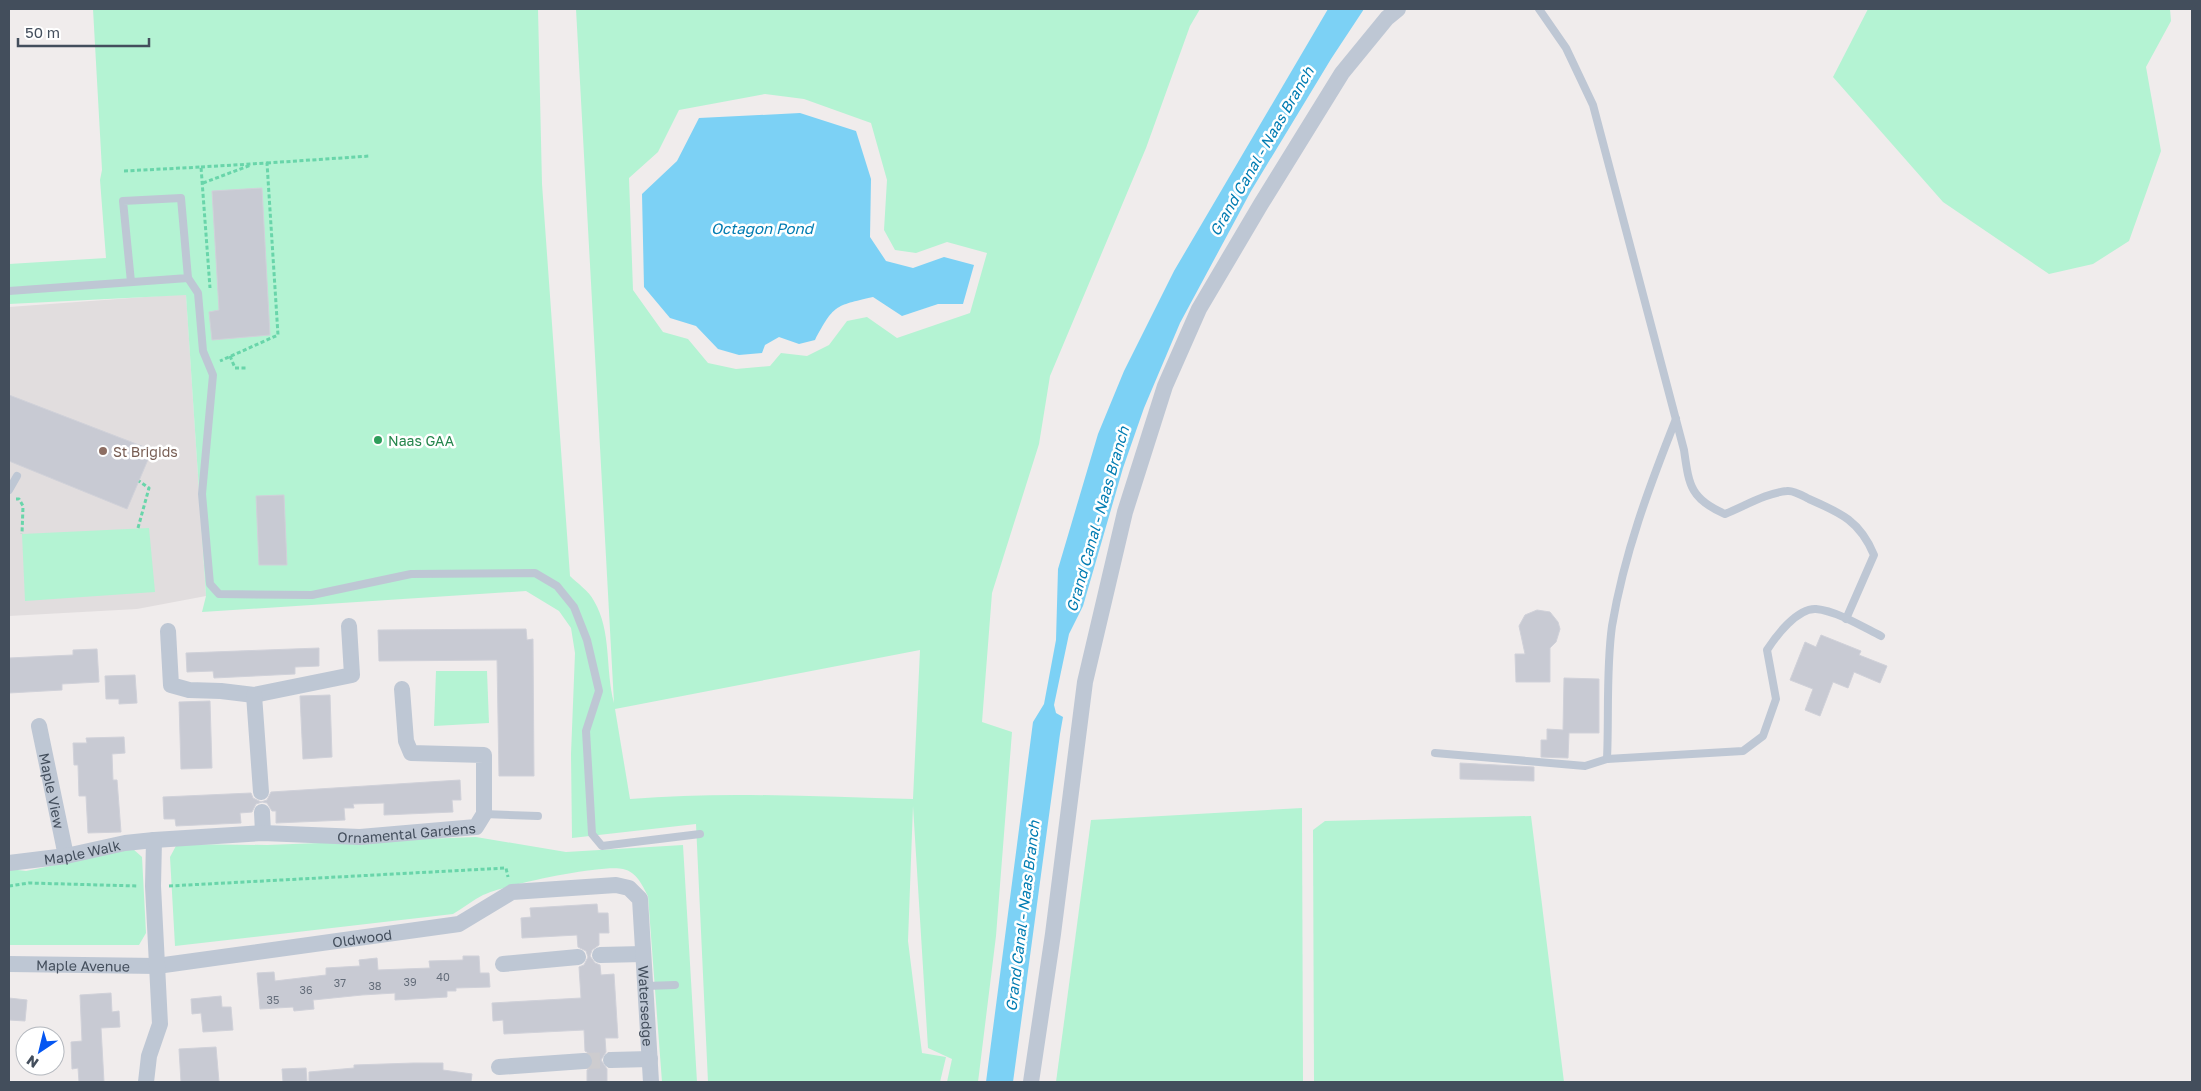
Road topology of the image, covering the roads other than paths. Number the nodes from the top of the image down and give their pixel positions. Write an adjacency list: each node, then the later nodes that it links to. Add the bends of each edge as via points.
1 (1398, 9): 42 (street, via 1342,72 1199,309 1165,386 1125,512 1085,682)
2 (1539, 9): 6 (lane, via 1566,48 1593,105)
3 (188, 278): 4 (lane); 4 (lane, via 181,198 123,201); 23 (lane, via 198,293 202,351 213,375 202,494 210,584 219,594 312,595 411,574 535,573 557,586 574,607 587,640 599,692 586,731 592,834 602,846)
4 (130, 282): 5 (lane)
5 (9, 291)
6 (1676, 419): 9 (lane, via 1688,482 1705,506 1726,514 1789,491 1829,506 1866,536 1874,555); 17 (lane, via 1638,518 1619,593 1612,628)
7 (16, 476): 8 (lane)
8 (9, 490)
9 (1846, 619): 12 (lane); 17 (lane, via 1815,609 1799,616 1778,633 1767,650 1776,699 1763,736 1743,751)
10 (349, 626): 14 (street, via 352,675)
11 (168, 631): 14 (street, via 171,685 189,690)
12 (1881, 636)
13 (402, 689): 20 (street, Ornamental Gardens, via 406,741 411,753 484,755)
14 (254, 695): 18 (street)
15 (39, 726): 25 (street, Maple View)
16 (1435, 753): 17 (lane, via 1585,766)
17 (1607, 759)
18 (261, 792)
19 (262, 812): 22 (street)
20 (484, 814): 21 (lane); 22 (street, Ornamental Gardens, via 476,827 360,837)
21 (538, 816)
22 (263, 833): 24 (street, Ornamental Gardens)
23 (700, 834)
24 (154, 840): 25 (street, Maple Walk); 33 (street)
25 (66, 856): 26 (street, Maple Walk)
26 (9, 863)
27 (557, 888): 28 (street, Watersedge, via 616,885 629,888 640,899); 33 (street, Oldwood, via 512,892 459,924)
28 (643, 954): 29 (street, Watersedge); 35 (street, Watersedge)
29 (600, 955)
30 (578, 957): 32 (street)
31 (9, 964): 33 (street, Maple Avenue)
32 (502, 964)
33 (157, 966): 40 (street, via 160,1024 149,1056)
34 (675, 985): 35 (lane)
35 (646, 986): 36 (street, Watersedge)
36 (650, 1059): 37 (street, Watersedge); 41 (street, Watersedge)
37 (611, 1060)
38 (584, 1061): 39 (street)
39 (500, 1067)
40 (146, 1082)
41 (651, 1082)
42 (1031, 1082)

